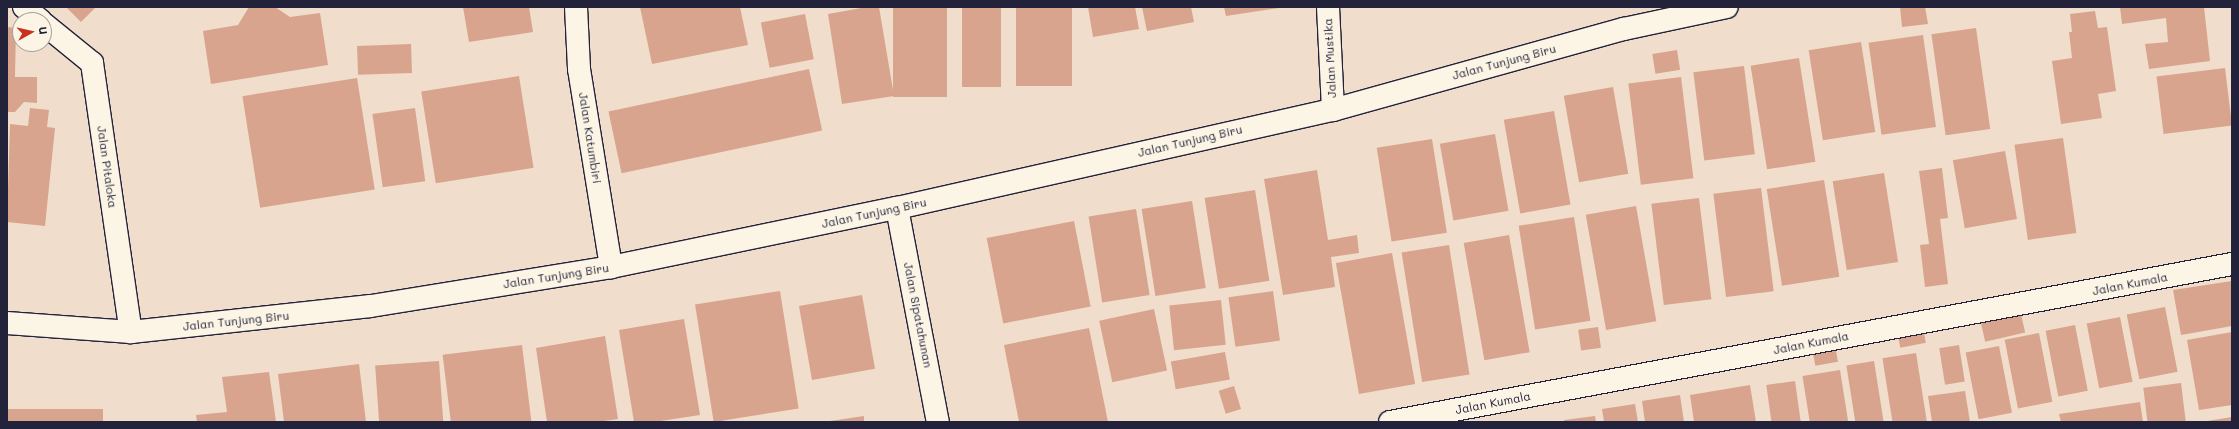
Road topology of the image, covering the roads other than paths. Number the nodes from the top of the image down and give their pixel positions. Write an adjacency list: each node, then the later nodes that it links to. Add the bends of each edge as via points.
1 (576, 7): 8 (street, Jalan Katumbiri, via 579,69)
2 (1328, 7): 5 (street, Jalan Mustika)
3 (1727, 7): 5 (street, Jalan Tunjung Biru, via 1624,30)
4 (52, 31): 10 (street, Jalan Pitaloka, via 92,64)
5 (1333, 110): 6 (street, Jalan Tunjung Biru)
6 (897, 208): 8 (street, Jalan Tunjung Biru); 11 (street, Jalan Sipatahunan)
7 (2232, 264): 12 (street, Jalan Kumala)
8 (611, 267): 10 (street, Jalan Tunjung Biru, via 371,306)
9 (7, 323): 10 (street, Jalan Tunjung Biru)
10 (130, 332)
11 (938, 422)
12 (1390, 422)

